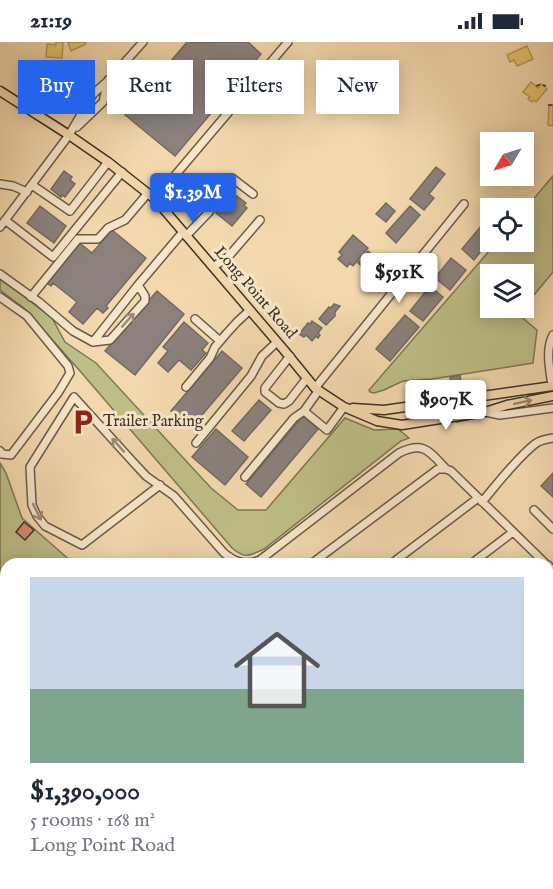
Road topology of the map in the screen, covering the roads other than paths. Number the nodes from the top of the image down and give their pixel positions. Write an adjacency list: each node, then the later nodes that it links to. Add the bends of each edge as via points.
1 (143, 42): 3 (street)
2 (288, 42): 15 (street)
3 (127, 60)
4 (107, 82): 7 (street, via 93,94)
5 (107, 87): 7 (street, via 103,102)
6 (0, 91): 7 (main road, Long Point Road)
7 (69, 135): 8 (main road, Long Point Road); 11 (street)
8 (108, 162): 9 (main road, Long Point Road); 11 (street, via 70,211)
9 (122, 172): 15 (main road, Long Point Road); 18 (street, via 53,257)
10 (0, 184): 13 (street)
11 (32, 184): 13 (street)
12 (188, 186): 17 (street)
13 (27, 192): 18 (street)
14 (254, 194): 17 (street, via 231,178)
15 (151, 196): 21 (main road, Long Point Road); 26 (street, via 98,239 78,239)
16 (464, 204): 36 (street)
17 (212, 207): 21 (street)
18 (5, 220): 20 (street)
19 (260, 220): 22 (street, via 228,257)
20 (0, 227)
21 (184, 235): 22 (main road, Long Point Road); 24 (street)
22 (213, 267): 27 (main road, Long Point Road)
23 (0, 274): 26 (street)
24 (138, 285): 31 (street); 31 (street, one-way to 24, via 110,340 145,301)
25 (0, 297): 44 (street, via 27,316 70,373 11,455)
26 (31, 297): 31 (street)
27 (250, 310): 30 (street); 32 (main road, Long Point Road)
28 (195, 319): 30 (street)
29 (553, 335): 37 (street, via 549,351)
30 (220, 340): 35 (street)
31 (93, 342)
32 (277, 342): 33 (main road, Long Point Road); 43 (street)
33 (290, 356): 34 (main road, Long Point Road); 34 (street, via 265,392 284,404)
34 (307, 378): 36 (main road, Long Point Road)
35 (186, 387)
36 (317, 389): 38 (main road, Long Point Road); 40 (street)
37 (553, 389): 38 (main road, via 384,410); 41 (main road, Long Point Road, one-way to 37)
38 (344, 407): 40 (street, via 327,430); 41 (main road, Long Point Road, via 377,421 402,425)
39 (553, 408): 41 (street, via 500,415)
40 (304, 411): 46 (street)
41 (485, 412)
42 (553, 438): 48 (street, via 537,443)
43 (196, 443)
44 (0, 452)
45 (446, 469): 48 (street); 53 (street, via 425,448 399,453); 54 (street, via 433,472)
46 (245, 477)
47 (160, 485): 47 (street, one-way to 47, via 134,464 74,397 30,467 32,505 37,516 45,526 82,545); 52 (street)
48 (480, 500): 51 (street); 55 (street)
49 (534, 510): 50 (street)
50 (553, 528)
51 (513, 532): 56 (street); 57 (street)
52 (230, 558)
53 (263, 558)
54 (319, 558)
55 (400, 558)
56 (479, 558)
57 (540, 558)

